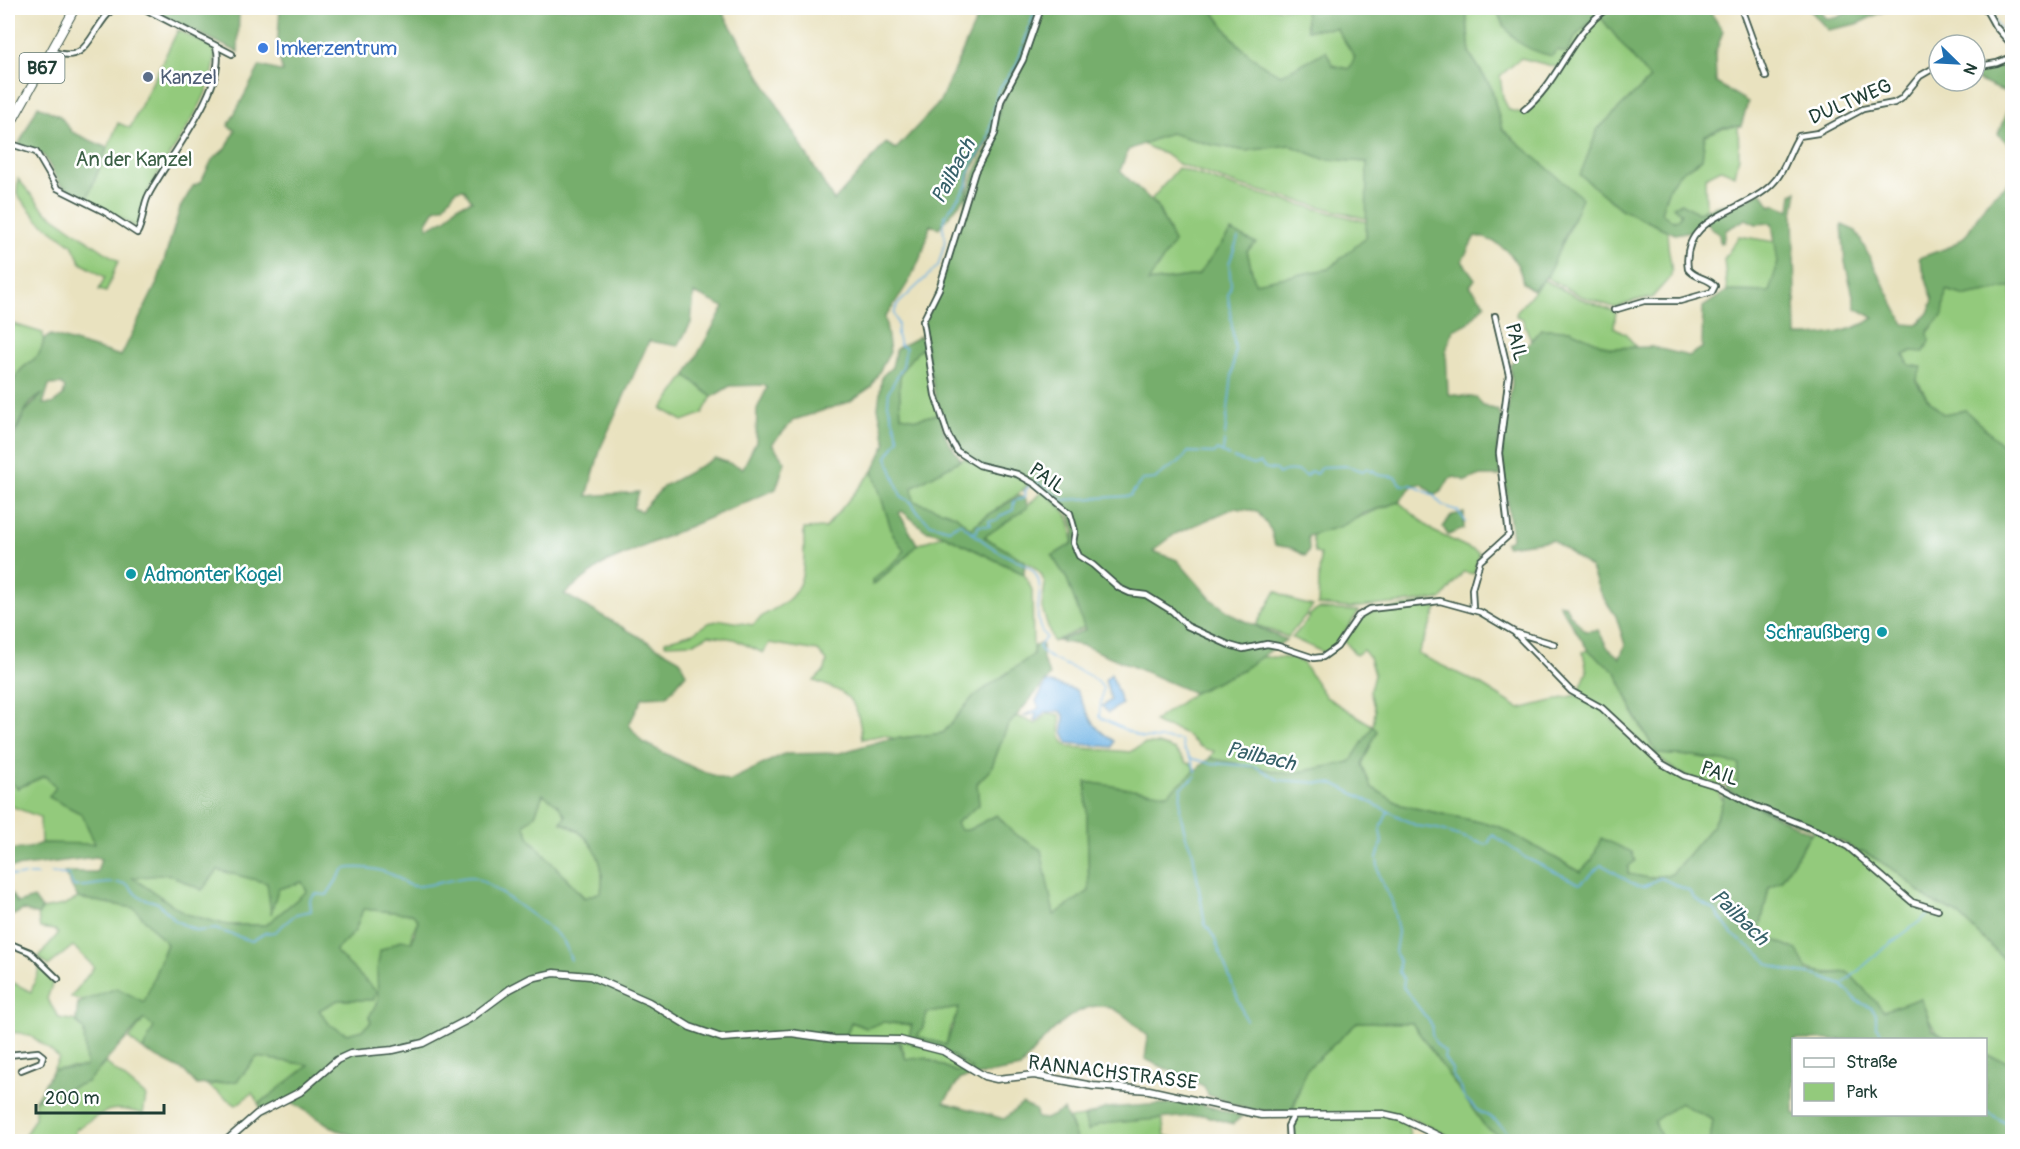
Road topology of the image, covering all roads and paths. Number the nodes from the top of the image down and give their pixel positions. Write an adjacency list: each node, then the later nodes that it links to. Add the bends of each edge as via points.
1 (75, 8): 10 (main road, B67)
2 (114, 8): 10 (street, via 101,20 80,53 69,56)
3 (143, 8): 9 (street)
4 (1041, 8): 21 (street, PAIL, via 1023,60 1001,101 995,134 975,172 939,289 922,321 935,395 957,451 979,465 1017,474 1035,484 1070,513 1075,531 1073,543 1079,556 1119,588 1146,595 1187,626 1229,645 1243,649 1267,644 1314,658 1323,657 1336,647 1358,616 1370,609 1440,601)
5 (1608, 8): 16 (street, via 1577,37 1566,59)
6 (1741, 8): 15 (street)
7 (1985, 8): 8 (street, via 1995,27)
8 (2013, 45)
9 (216, 47): 11 (street); 18 (street, via 219,62 214,80 180,147 149,193 137,233 57,188 36,152)
10 (52, 51): 17 (main road, B67)
11 (232, 54)
12 (2013, 57): 13 (street)
13 (1987, 65)
14 (1927, 72): 19 (street, DULTWEG, via 1894,103 1863,109 1818,133 1799,136 1773,184 1744,205 1716,215 1701,228 1688,254 1688,269 1713,282 1712,291 1680,301 1644,301)
15 (1766, 76)
16 (1524, 110)
17 (8, 129)
18 (8, 143)
19 (1614, 310)
20 (1495, 316): 21 (street, PAIL, via 1509,375 1499,453 1509,535 1480,561 1472,589)
21 (1473, 609): 22 (street, PAIL)
22 (1514, 632): 23 (street, PAIL); 24 (street, PAIL, via 1571,691 1602,708 1661,763 1823,833 1848,848 1912,902)
23 (1554, 644)
24 (1938, 909)
25 (8, 943): 26 (street, via 30,952)
26 (58, 979)
27 (8, 1055): 28 (street, via 38,1052 43,1056 41,1062)
28 (21, 1070)
29 (1294, 1115): 30 (street, RANNACHSTRASSE, via 1250,1114 1170,1094 1042,1076 984,1076 943,1051 900,1040 834,1039 790,1033 722,1038 690,1027 650,1002 590,976 554,973 531,978 510,989 471,1018 423,1043 344,1057 300,1092 257,1114); 31 (street, via 1288,1126); 32 (street, RANNACHSTRASSE, via 1393,1116)
30 (225, 1142)
31 (1289, 1142)
32 (1451, 1142)

